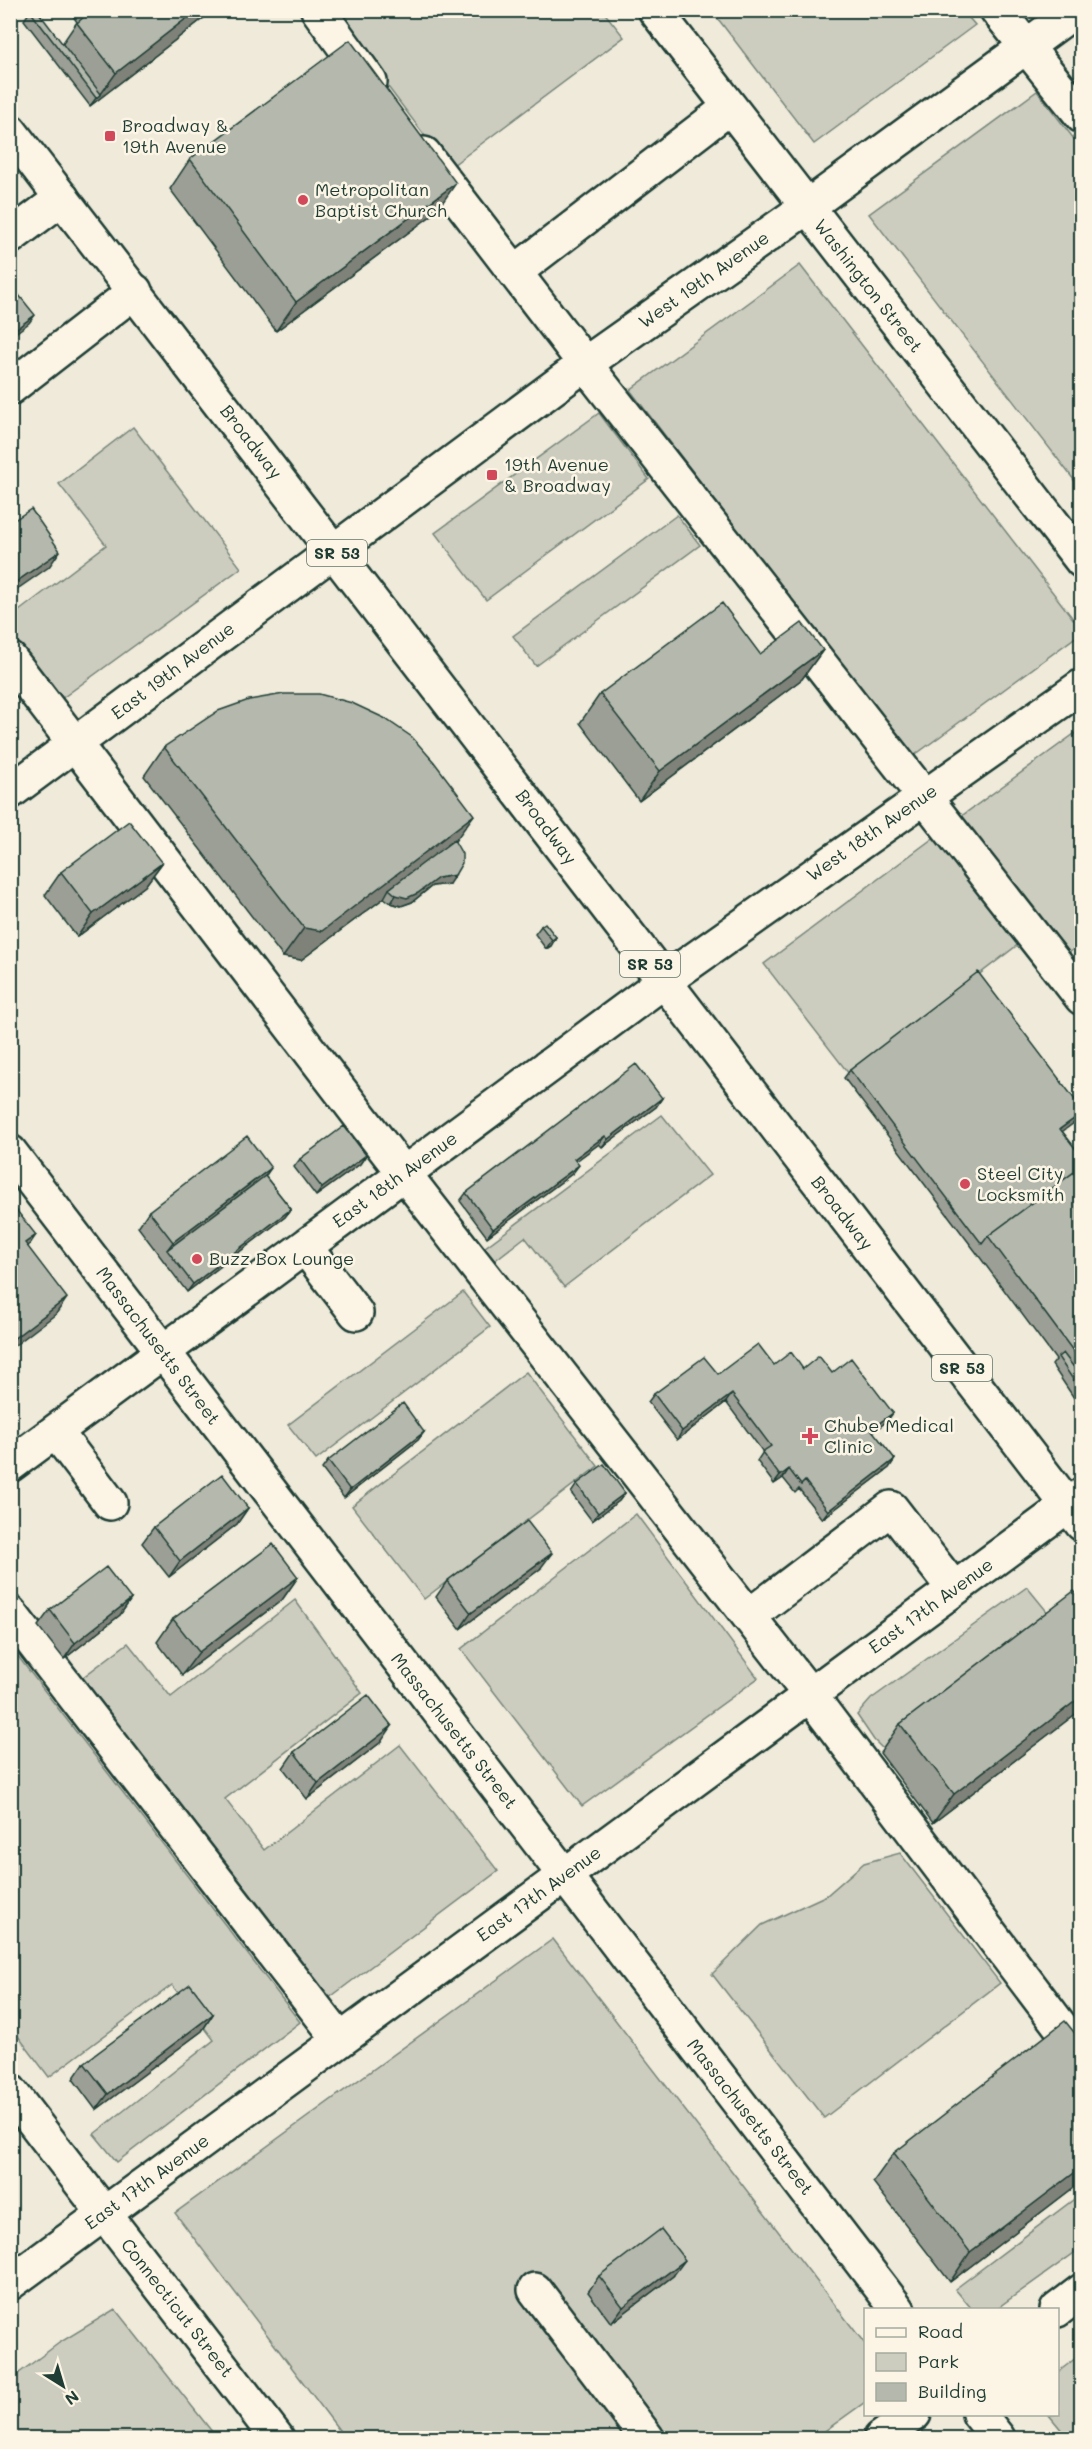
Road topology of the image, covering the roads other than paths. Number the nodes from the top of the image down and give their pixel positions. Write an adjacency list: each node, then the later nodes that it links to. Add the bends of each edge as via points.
1 (318, 10): 6 (street)
2 (655, 10): 7 (street, Washington Street)
3 (997, 10): 5 (street)
4 (1076, 10): 5 (street, West 19th Avenue)
5 (1026, 47): 8 (street); 12 (street, West 19th Avenue)
6 (388, 107)
7 (730, 107): 12 (street, Washington Street); 14 (street)
8 (1082, 116)
9 (10, 131): 11 (street, Broadway / SR 53)
10 (409, 135): 14 (street)
11 (62, 198): 13 (street); 15 (street, Broadway / SR 53)
12 (807, 207): 16 (street, West 19th Avenue); 19 (street, Washington Street)
13 (10, 237)
14 (514, 272): 16 (street)
15 (135, 291): 17 (street); 18 (street, Broadway / SR 53)
16 (585, 364): 18 (street, West 19th Avenue); 24 (street)
17 (10, 388)
18 (335, 551): 22 (street, East 19th Avenue); 25 (street, Broadway / SR 53)
19 (1082, 561)
20 (10, 660): 22 (street)
21 (1082, 686): 24 (street, West 18th Avenue)
22 (76, 743): 23 (street, East 19th Avenue); 28 (street)
23 (10, 792)
24 (924, 797): 25 (street, West 18th Avenue); 26 (street)
25 (664, 981): 28 (street, East 18th Avenue); 35 (street, Broadway / SR 53)
26 (1082, 998)
27 (10, 1152): 31 (street, Massachusetts Street)
28 (404, 1174): 29 (street, East 18th Avenue); 38 (street)
29 (305, 1247): 30 (street); 31 (street, East 18th Avenue)
30 (356, 1313)
31 (163, 1352): 32 (street, East 18th Avenue); 40 (street, Massachusetts Street)
32 (56, 1431): 33 (street, East 18th Avenue); 34 (street)
33 (10, 1465)
34 (110, 1503)
35 (1077, 1508): 36 (street, East 17th Avenue)
36 (954, 1589): 38 (street, via 891,1508); 39 (street, East 17th Avenue)
37 (10, 1613): 41 (street)
38 (748, 1616): 39 (street)
39 (810, 1695): 40 (street, East 17th Avenue); 42 (street)
40 (564, 1875): 41 (street, East 17th Avenue); 48 (street, Massachusetts Street)
41 (340, 2040): 44 (street, East 17th Avenue)
42 (1082, 2055)
43 (10, 2091): 44 (street, Connecticut Street)
44 (105, 2214): 45 (street, East 17th Avenue); 52 (street, Connecticut Street)
45 (10, 2283)
46 (535, 2290): 53 (street)
47 (1082, 2291): 49 (street)
48 (896, 2308)
49 (1059, 2308)
50 (913, 2416): 54 (street)
51 (980, 2416): 55 (street)
52 (277, 2439)
53 (647, 2439)
54 (881, 2439)
55 (998, 2439)

